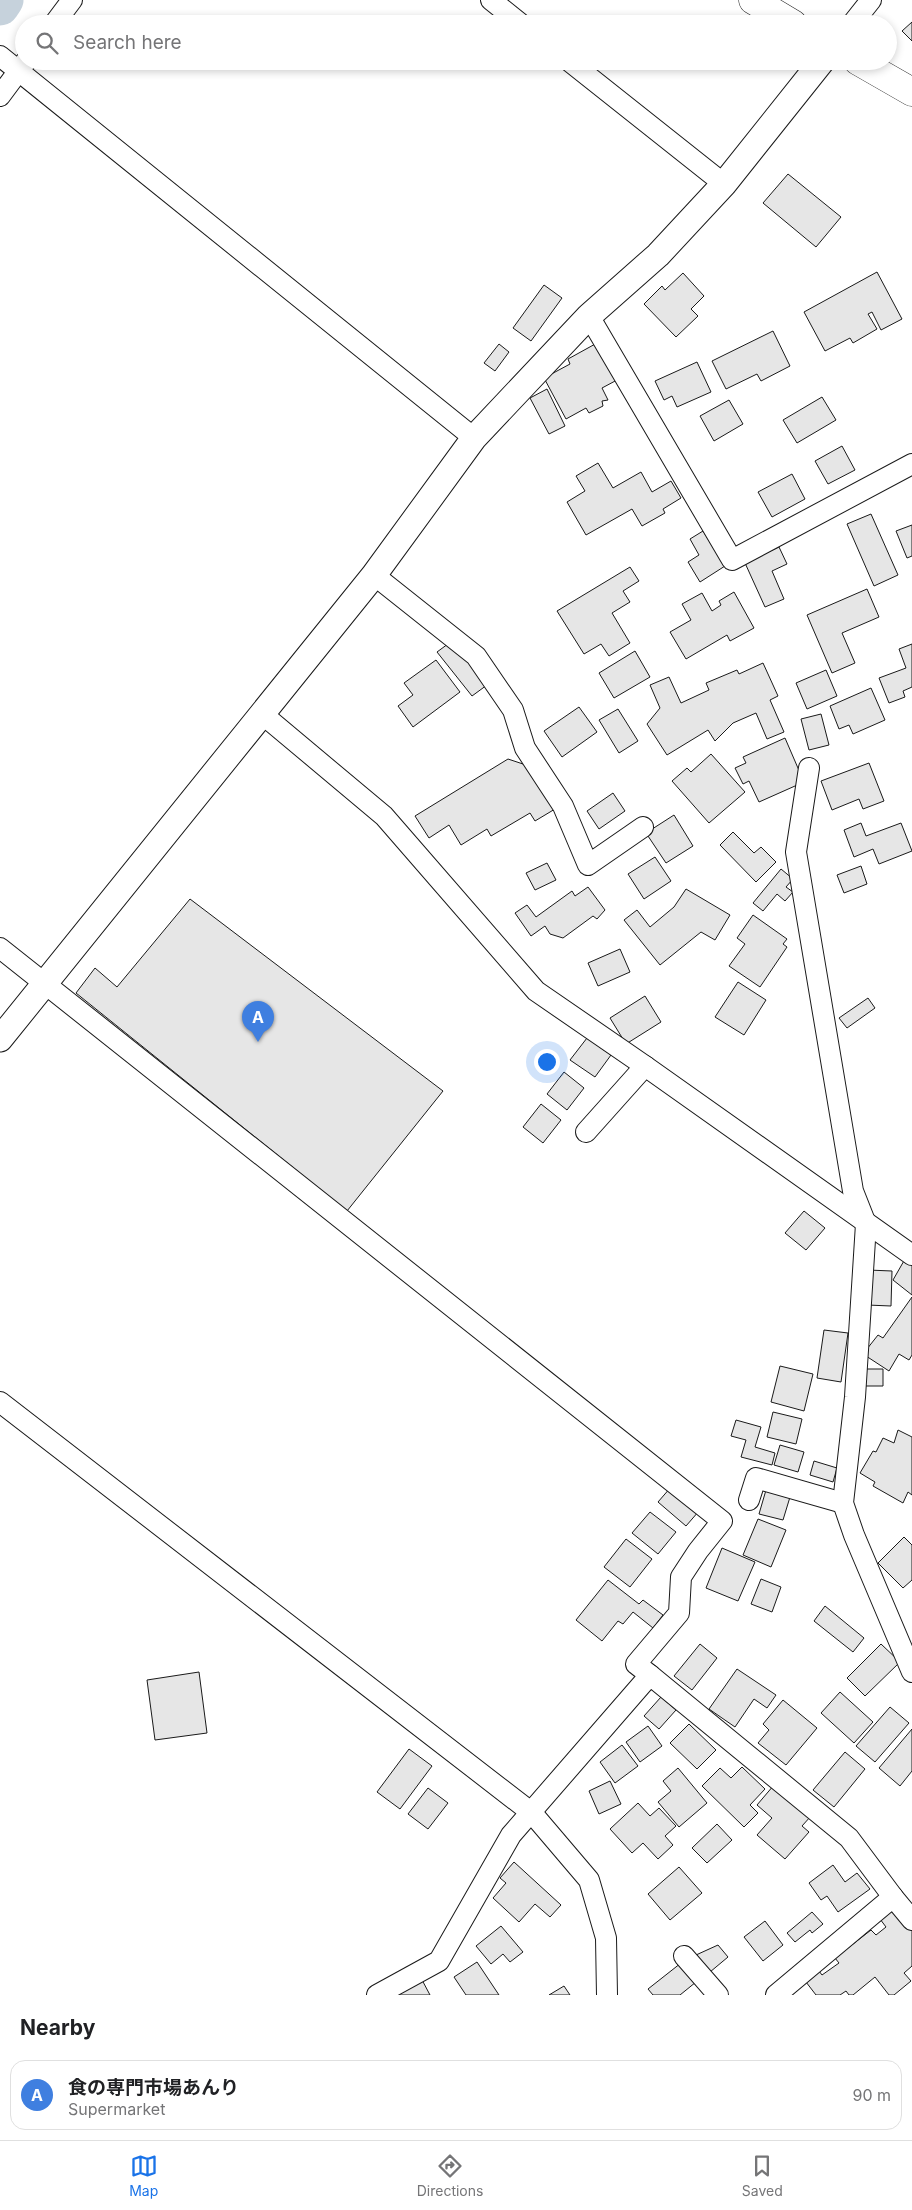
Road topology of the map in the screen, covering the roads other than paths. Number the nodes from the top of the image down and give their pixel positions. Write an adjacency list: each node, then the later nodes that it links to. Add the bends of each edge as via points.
1 (72, 0): 5 (street)
2 (491, 0): 6 (street)
3 (752, 0): 7 (main road)
4 (871, 0): 8 (street)
5 (61, 15)
6 (510, 15)
7 (778, 15)
8 (859, 15)
9 (0, 56): 10 (street)
10 (15, 63)
11 (20, 70): 17 (street)
12 (28, 70): 20 (street)
13 (580, 70): 18 (street)
14 (815, 70): 18 (street)
15 (874, 70): 16 (main road)
16 (912, 92)
17 (0, 96)
18 (724, 184): 19 (street, via 658,255)
19 (589, 316): 20 (street); 21 (street, via 732,560)
20 (474, 438): 22 (street)
21 (912, 464)
22 (374, 575): 23 (street); 25 (street, via 476,656 513,710 525,748 563,806 588,865)
23 (261, 713): 27 (street); 29 (street, via 384,816 536,991)
24 (809, 768): 31 (street, via 796,852 853,1191)
25 (643, 827)
26 (0, 948): 27 (street)
27 (45, 984): 28 (street); 37 (street, via 722,1521 681,1577 679,1613 636,1664)
28 (0, 1039)
29 (645, 1066): 30 (street); 31 (street)
30 (586, 1132)
31 (866, 1224): 32 (street); 35 (street)
32 (912, 1255)
33 (0, 1402): 38 (street)
34 (749, 1500): 35 (street, via 756,1478)
35 (843, 1503): 36 (street)
36 (912, 1672)
37 (650, 1675): 38 (street); 39 (street, via 849,1838)
38 (532, 1813): 42 (street, via 512,1835 439,1961); 43 (street, via 590,1880 606,1938)
39 (893, 1898): 40 (street); 45 (street)
40 (912, 1920)
41 (684, 1956): 44 (street)
42 (377, 1995)
43 (607, 1995)
44 (718, 1995)
45 (776, 1995)

